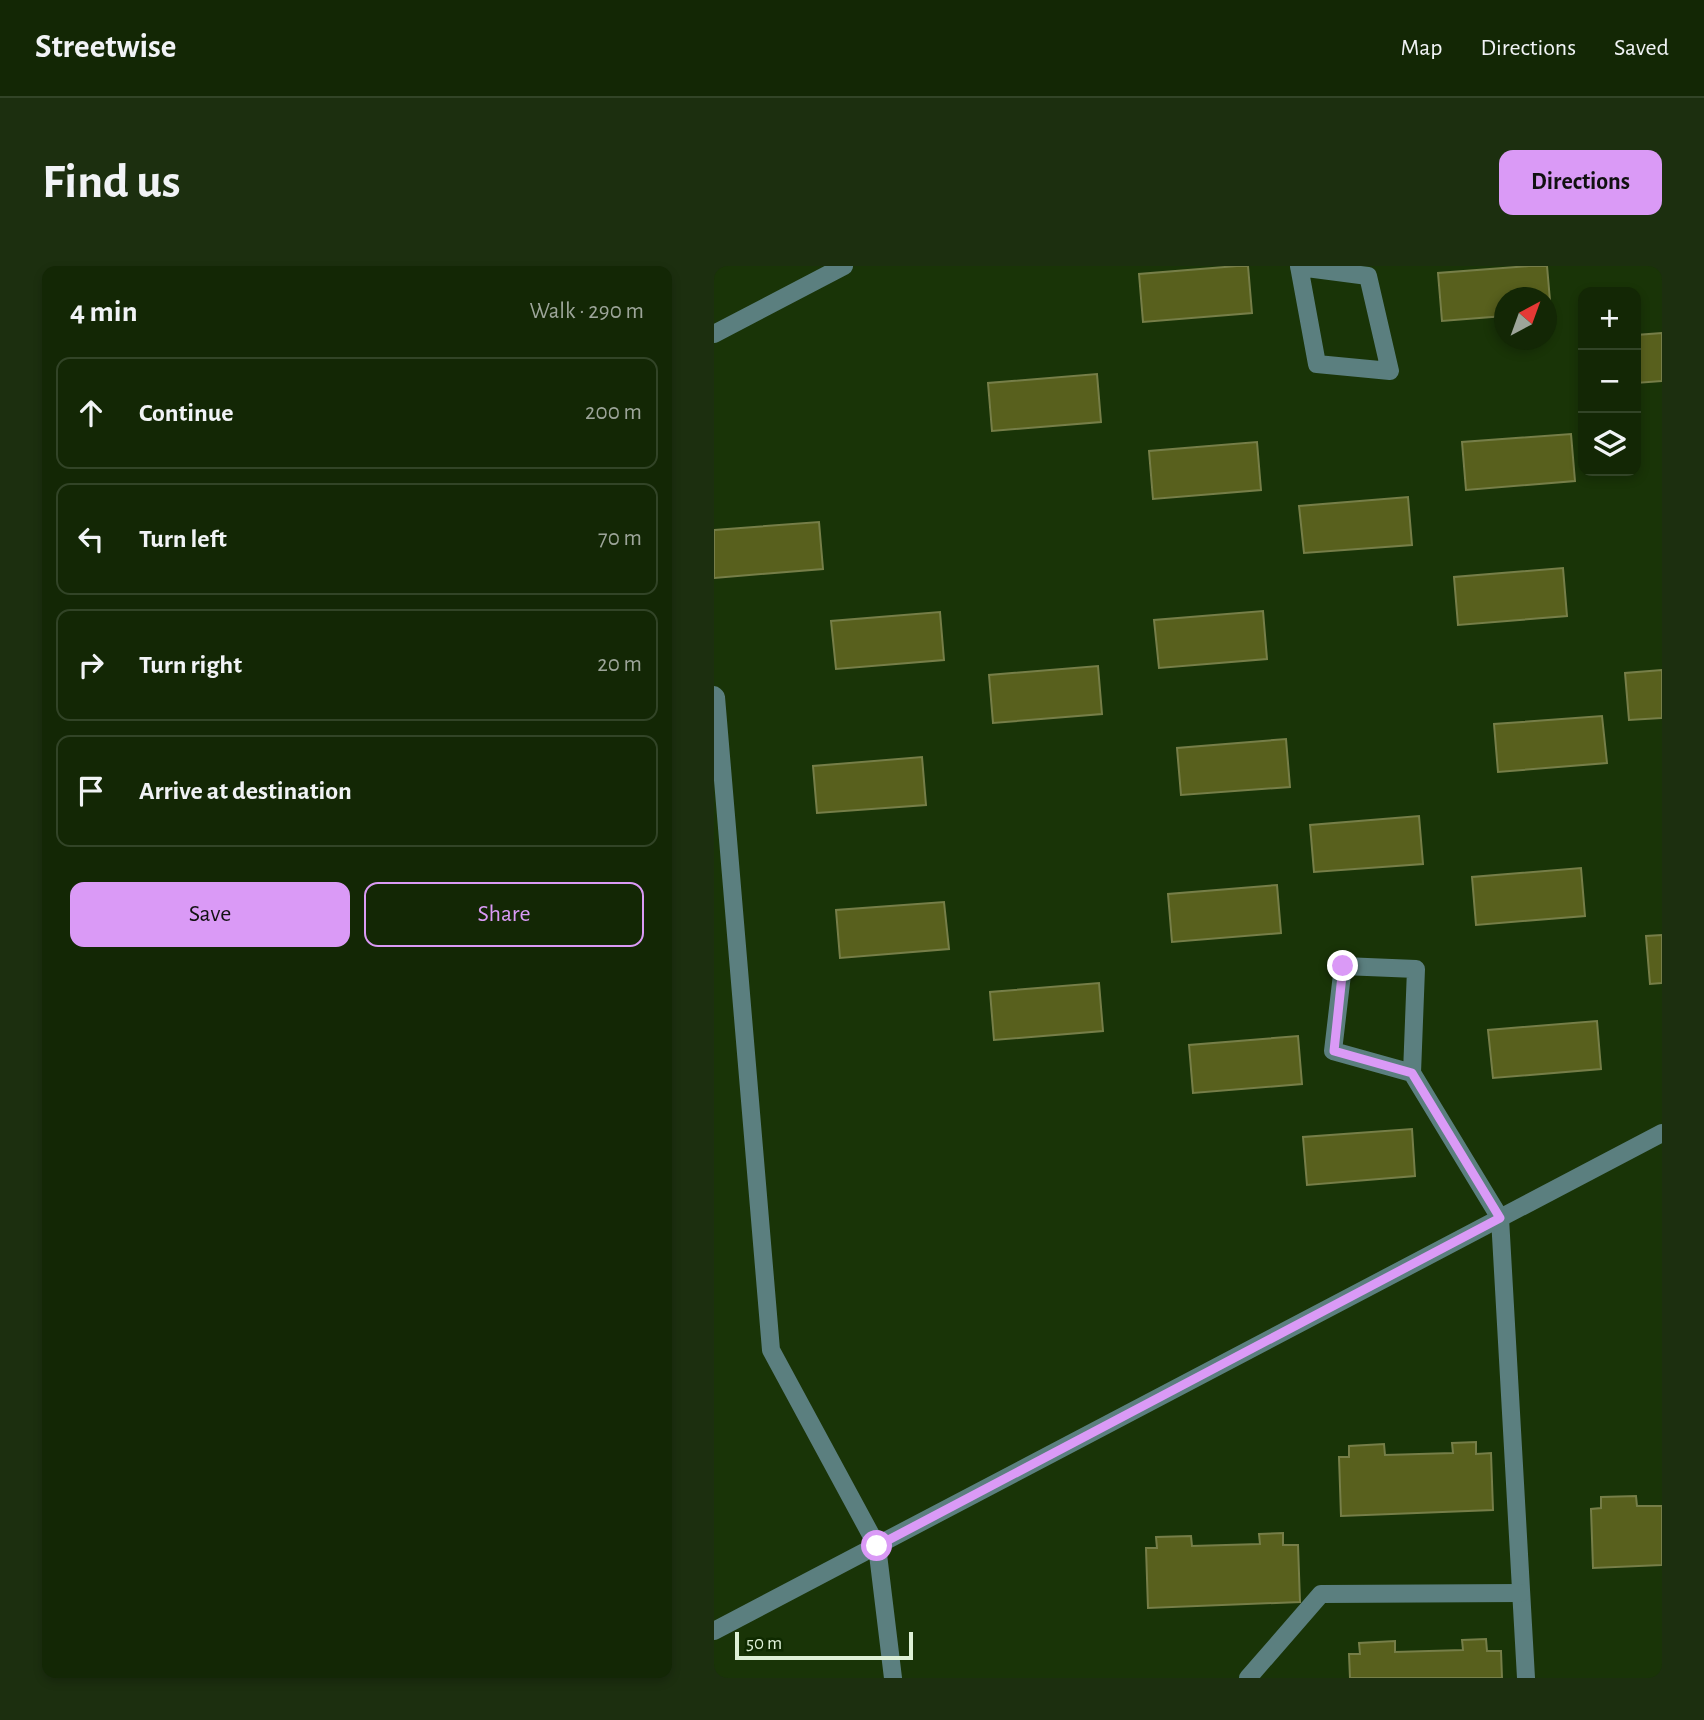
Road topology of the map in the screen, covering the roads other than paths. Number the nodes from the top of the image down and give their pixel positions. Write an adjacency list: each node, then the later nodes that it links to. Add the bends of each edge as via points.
1 (844, 266): 3 (street)
2 (1299, 267): 2 (street, via 1317,364 1390,371 1368,276)
3 (714, 334)
4 (714, 695): 8 (street, via 771,1350)
5 (1412, 1073): 5 (street, via 1416,969 1343,966 1334,1051); 7 (street)
6 (1662, 1133): 7 (street)
7 (1500, 1218): 8 (street); 9 (street)
8 (877, 1546): 10 (street); 11 (street)
9 (1521, 1592): 12 (street, via 1321,1594); 13 (street)
10 (714, 1631)
11 (893, 1678)
12 (1248, 1678)
13 (1526, 1678)

